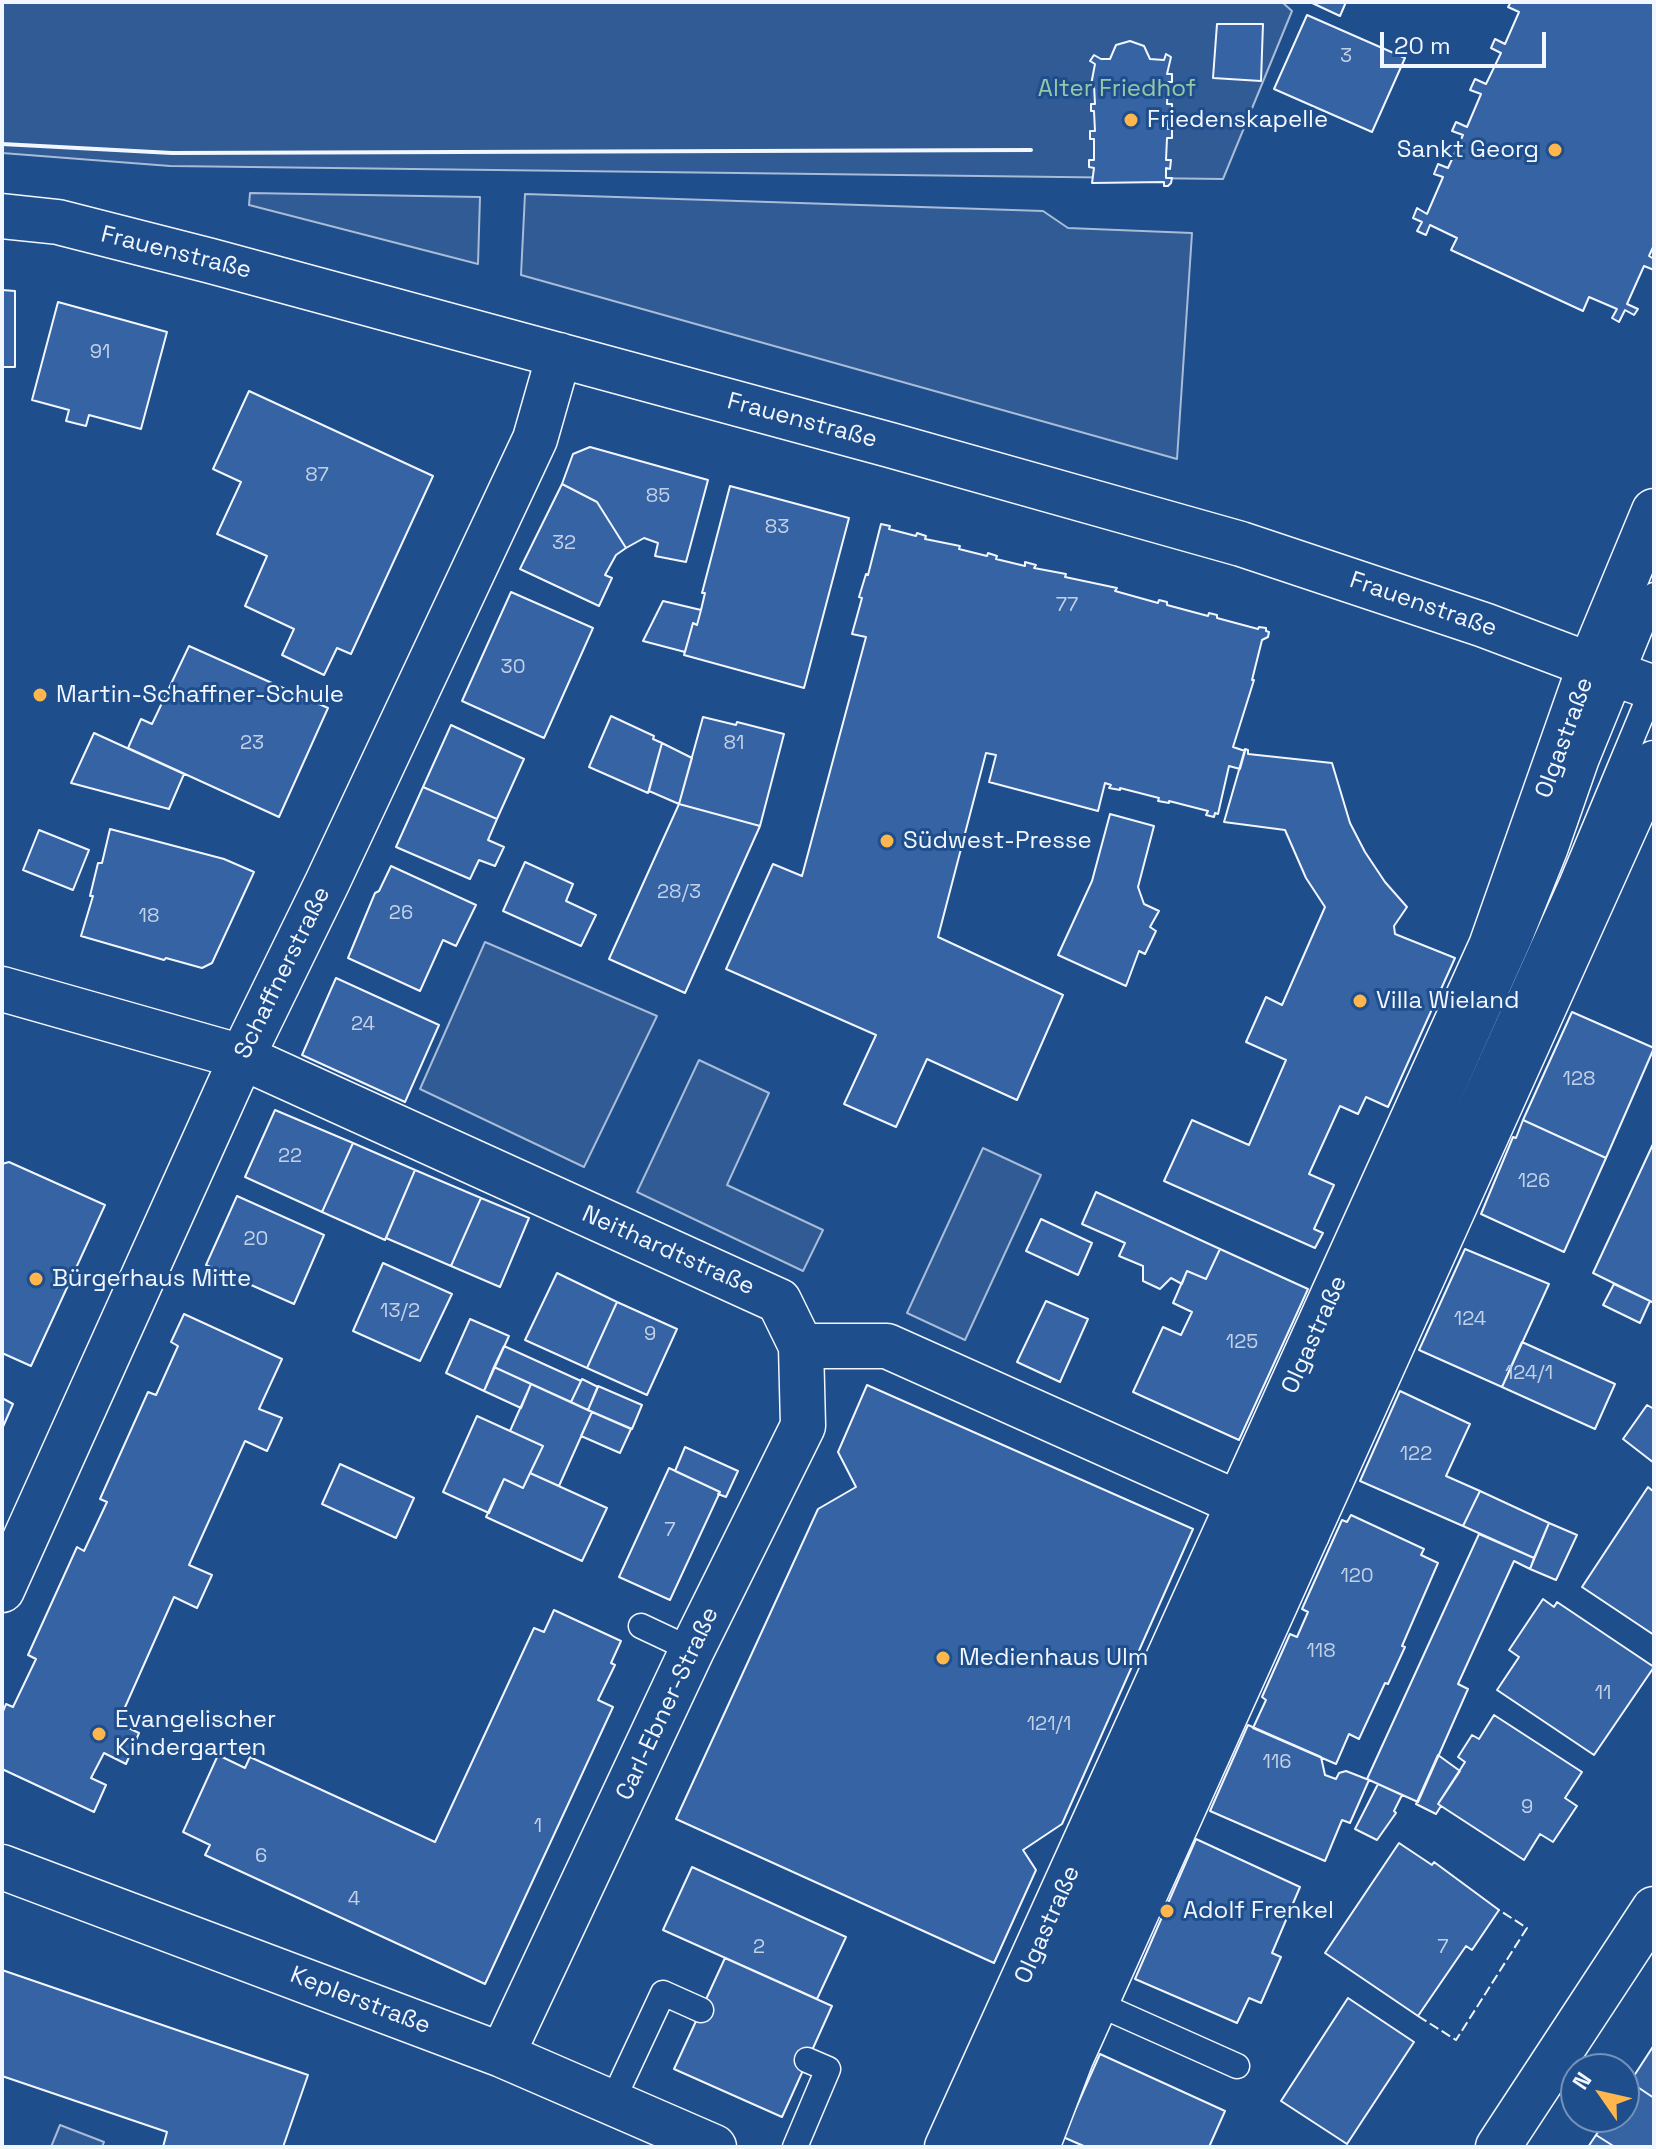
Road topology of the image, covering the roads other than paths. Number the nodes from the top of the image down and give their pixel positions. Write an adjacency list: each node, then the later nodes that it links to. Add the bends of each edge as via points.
1 (2, 216): 2 (street, Frauenstraße, via 58,222)
2 (559, 355): 5 (street, Frauenstraße, via 1241,544); 8 (street, Schaffnerstraße, via 535,439)
3 (1654, 511): 5 (street, Olgastraße)
4 (1654, 595): 5 (lane)
5 (1634, 680): 10 (lane, via 1571,884); 10 (street, Olgastraße, via 1491,946)
6 (1654, 763): 10 (street, Olgastraße)
7 (2, 989): 8 (street, Neithardtstraße)
8 (242, 1057): 9 (street, Neithardtstraße, via 779,1301); 11 (street, Schaffnerstraße)
9 (801, 1346): 10 (street, via 887,1346); 13 (street, Carl-Ebner-Straße, via 803,1426)
10 (1272, 1519): 16 (street, Olgastraße); 24 (street, Olgastraße); 25 (lane, via 1025,2041); 26 (lane)
11 (2, 1590)
12 (641, 1626): 13 (lane)
13 (692, 1650): 18 (street, Carl-Ebner-Straße)
14 (2, 1867): 18 (street, Keplerstraße)
15 (1654, 1909): 28 (street)
16 (1096, 2003): 20 (lane); 27 (street, Olgastraße)
17 (701, 2010): 21 (lane, via 663,1993)
18 (502, 2055): 21 (street, Keplerstraße)
19 (807, 2060): 23 (lane, via 828,2069)
20 (1237, 2066)
21 (612, 2102): 22 (street, Keplerstraße)
22 (714, 2147)
23 (795, 2147)
24 (947, 2147)
25 (981, 2147)
26 (1006, 2147)
27 (1037, 2147)
28 (1498, 2147)

